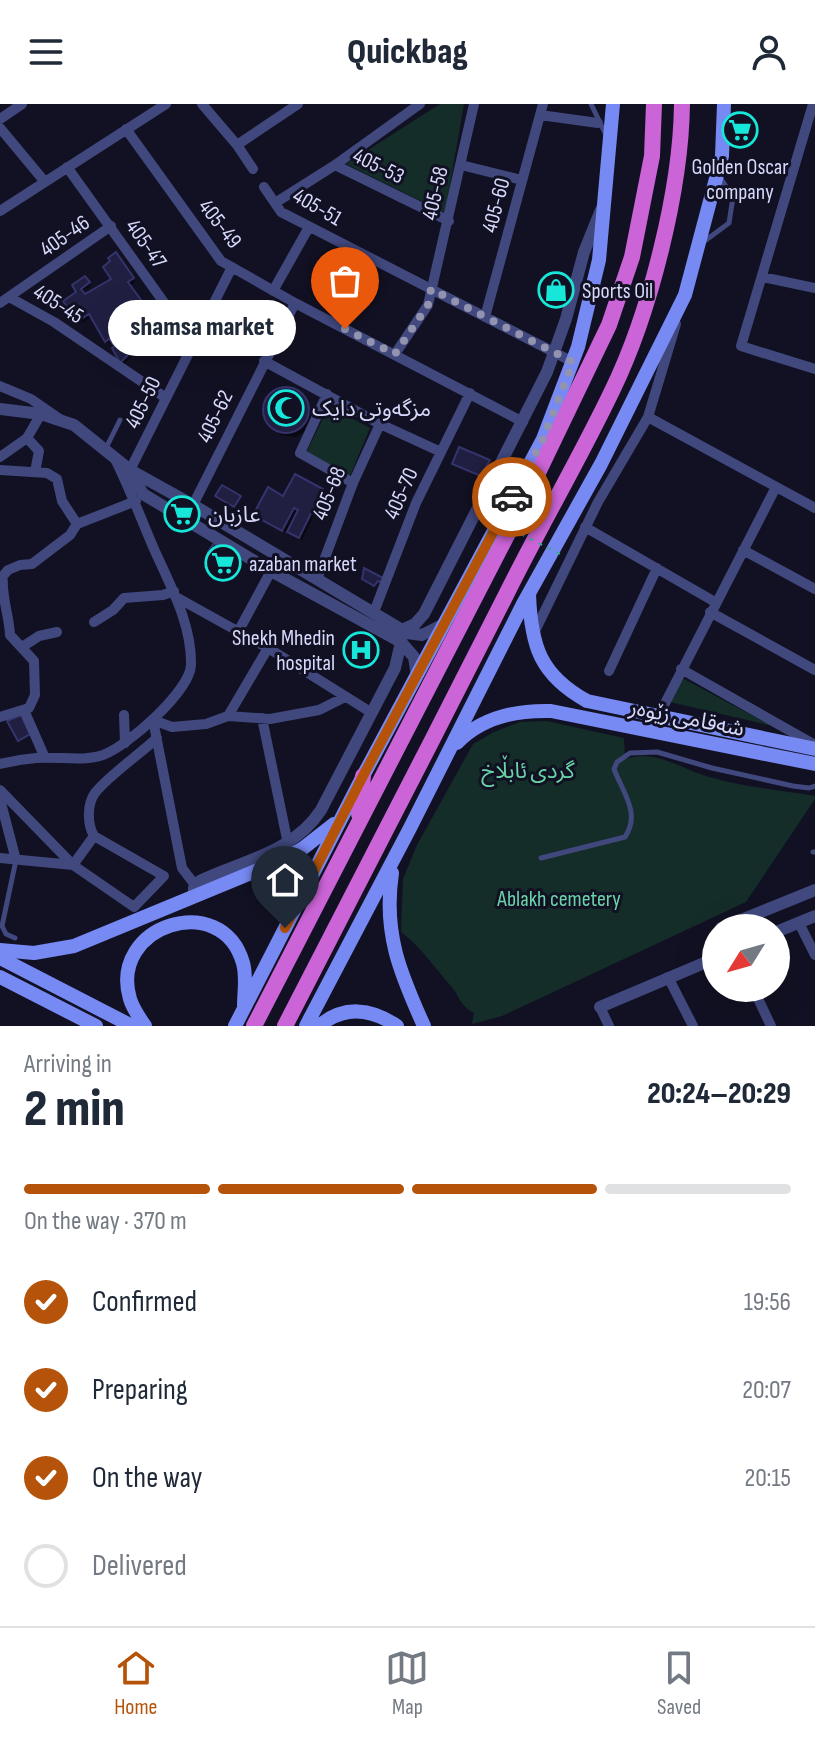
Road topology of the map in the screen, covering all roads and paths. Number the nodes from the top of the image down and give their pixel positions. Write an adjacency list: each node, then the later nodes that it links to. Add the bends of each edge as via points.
1 (22, 104): 14 (street)
2 (166, 104): 17 (street)
3 (202, 104): 21 (street)
4 (298, 104): 21 (street)
5 (420, 104): 22 (street)
6 (474, 104): 23 (street, 405-58)
7 (591, 104): 15 (lane)
8 (613, 104): 19 (main road)
9 (654, 104): 61 (highway, via 652,156 632,257 609,325)
10 (682, 104): 157 (highway, via 664,234 641,319 613,389)
11 (724, 104): 26 (main road)
12 (813, 104): 18 (street)
13 (542, 109): 15 (street); 27 (street, 405-60)
14 (0, 119)
15 (598, 123): 19 (lane)
16 (0, 128): 28 (street)
17 (126, 129): 24 (street); 37 (street, 405-49, via 221,261)
18 (803, 139): 20 (street); 38 (street)
19 (611, 142): 30 (main road)
20 (815, 142)
21 (237, 145): 25 (street)
22 (335, 165): 31 (street); 33 (street, 405-53)
23 (461, 165): 27 (street); 33 (street, 405-58)
24 (67, 167): 28 (street); 34 (street, 405-47)
25 (253, 169)
26 (717, 173): 36 (main road); 36 (lane, via 733,197 729,223)
27 (522, 180): 45 (street, 405-60)
28 (45, 182): 32 (street)
29 (264, 187): 31 (street, 405-51)
30 (607, 192): 48 (street); 50 (main road, via 599,260)
31 (275, 203): 35 (street, 405-51)
32 (0, 211)
33 (449, 221): 40 (street, 405-58)
34 (111, 226): 43 (street, 405-46); 46 (street, 405-47)
35 (309, 227): 40 (street, 405-51); 41 (street)
36 (698, 246): 42 (main road)
37 (232, 267): 41 (street, 405-49); 46 (street, 405-50)
38 (762, 277): 39 (street); 51 (street, via 741,346)
39 (815, 288)
40 (431, 289): 45 (street, 405-51); 47 (street, 405-58, via 428,305)
41 (273, 291): 44 (street, 405-49)
42 (685, 295): 58 (street); 68 (main road)
43 (5, 300): 55 (street, 405-45, via 54,322)
44 (295, 303): 47 (street, 405-49); 49 (street, 405-62)
45 (485, 317): 48 (street, 405-51)
46 (193, 343): 55 (street, 405-50)
47 (395, 354): 53 (street, 405-49)
48 (554, 355): 50 (street, 405-51); 62 (street)
49 (264, 361): 54 (street); 77 (street, 405-62)
50 (573, 362): 65 (main road)
51 (815, 369)
52 (0, 386): 60 (street, via 38,403)
53 (470, 393): 62 (street, 405-49); 66 (street, 405-70)
54 (327, 394): 63 (street); 74 (street, via 300,453)
55 (166, 398): 72 (street, 405-50)
56 (0, 409): 57 (street)
57 (41, 414): 60 (street); 64 (street)
58 (648, 417): 70 (street); 75 (street)
59 (120, 420): 67 (lane)
60 (61, 421): 67 (street, via 74,425)
61 (564, 421): 65 (highway); 128 (highway)
62 (523, 422): 97 (street, via 424,614)
63 (380, 424): 66 (street); 74 (street, 405-68)
64 (27, 438): 69 (street); 73 (street, via 39,451)
65 (543, 439): 94 (main road)
66 (441, 452): 92 (street, 405-70)
67 (109, 454): 72 (street); 76 (street)
68 (605, 456): 70 (street); 90 (main road)
69 (0, 457)
70 (620, 464): 81 (street)
71 (0, 470): 73 (street)
72 (130, 470): 77 (street); 85 (street, via 143,494)
73 (35, 472): 80 (street, via 57,479 62,501)
74 (353, 483): 87 (street, 405-68)
75 (776, 487): 78 (street); 82 (street)
76 (136, 501): 80 (street); 89 (street)
77 (193, 505): 87 (street)
78 (815, 508)
79 (485, 516): 83 (path, bridge)
80 (77, 524): 86 (street, via 32,564)
81 (585, 527): 84 (street); 98 (street)
82 (743, 550): 88 (street); 91 (street)
83 (560, 554)
84 (657, 568): 91 (street); 103 (street)
85 (271, 571): 96 (street); 97 (street)
86 (2, 576): 99 (street, via 10,635)
87 (317, 579): 92 (street)
88 (815, 589)
89 (175, 594): 93 (street, via 124,598); 96 (street); 113 (street, via 191,668)
90 (529, 594): 98 (main road); 119 (main road)
91 (712, 607): 101 (street); 102 (street)
92 (374, 612): 97 (street)
93 (94, 622)
94 (445, 624): 97 (street, via 422,635); 104 (main road)
95 (57, 632): 99 (street)
96 (238, 632): 100 (street)
97 (402, 636): 104 (street); 107 (street, via 398,661)
98 (532, 637): 111 (main road, شەقامی زێوەر, via 551,674 573,693)
99 (22, 647): 106 (street, via 34,661 35,695)
100 (268, 648): 105 (street); 109 (street)
101 (681, 669): 111 (street); 118 (street)
102 (815, 670)
103 (609, 671)
104 (417, 676): 123 (main road)
105 (345, 697): 107 (street); 112 (street, via 297,716)
106 (24, 710): 110 (street); 120 (street)
107 (372, 713): 130 (street, via 321,810)
108 (124, 715): 116 (street)
109 (228, 716): 112 (street); 113 (street, via 172,727)
110 (0, 717)
111 (658, 717): 114 (main road, شەقامی زێوەر)
112 (262, 718): 130 (street)
113 (153, 720): 115 (street); 116 (street)
114 (723, 729): 117 (main road); 118 (main road, شەقامی زێوەر)
115 (157, 738): 129 (street, via 93,795 88,815); 137 (street, via 182,868)
116 (125, 743): 120 (street, via 102,755)
117 (707, 744): 119 (main road, شەقامی زێوەر, via 532,710 494,718); 122 (main road, شەقامی زێوەر)
118 (815, 747)
119 (448, 752): 134 (main road)
120 (45, 758): 121 (street)
121 (0, 764)
122 (815, 764)
123 (363, 776): 127 (main road); 128 (highway)
124 (815, 786): 132 (lane, via 793,786 657,752 630,753 614,769 633,822 625,837)
125 (0, 790): 135 (street)
126 (0, 799): 133 (street)
127 (341, 819): 137 (main road, via 291,855); 151 (main road)
128 (357, 825): 156 (highway)
129 (94, 836): 135 (street); 135 (street, via 164,876 134,907)
130 (288, 844): 137 (street, via 203,879)
131 (0, 858): 133 (street)
132 (541, 858)
133 (16, 860): 135 (street); 142 (lane, via 2,926)
134 (394, 860): 158 (main road); 161 (main road, via 388,907 393,949)
135 (73, 865)
136 (815, 890): 138 (street)
137 (194, 891): 143 (main road, via 64,948 34,953)
138 (756, 914)
139 (815, 916): 140 (street)
140 (799, 923): 141 (street); 144 (street)
141 (790, 927)
142 (15, 938)
143 (0, 950)
144 (815, 955)
145 (0, 958): 153 (main road)
146 (702, 964): 148 (street)
147 (0, 977): 152 (main road)
148 (668, 977): 150 (street); 163 (street)
149 (760, 1002): 164 (street)
150 (600, 1007): 162 (street)
151 (244, 1010): 154 (main road, via 245,976 238,951 210,925 183,922 146,938 132,962 130,997); 155 (main road)
152 (96, 1026)
153 (132, 1026)
154 (145, 1026)
155 (235, 1026)
156 (254, 1026)
157 (285, 1026)
158 (306, 1026)
159 (319, 1026): 160 (main road, via 347,1011 365,1010)
160 (397, 1026)
161 (424, 1026)
162 (609, 1026)
163 (693, 1026)
164 (771, 1026)

